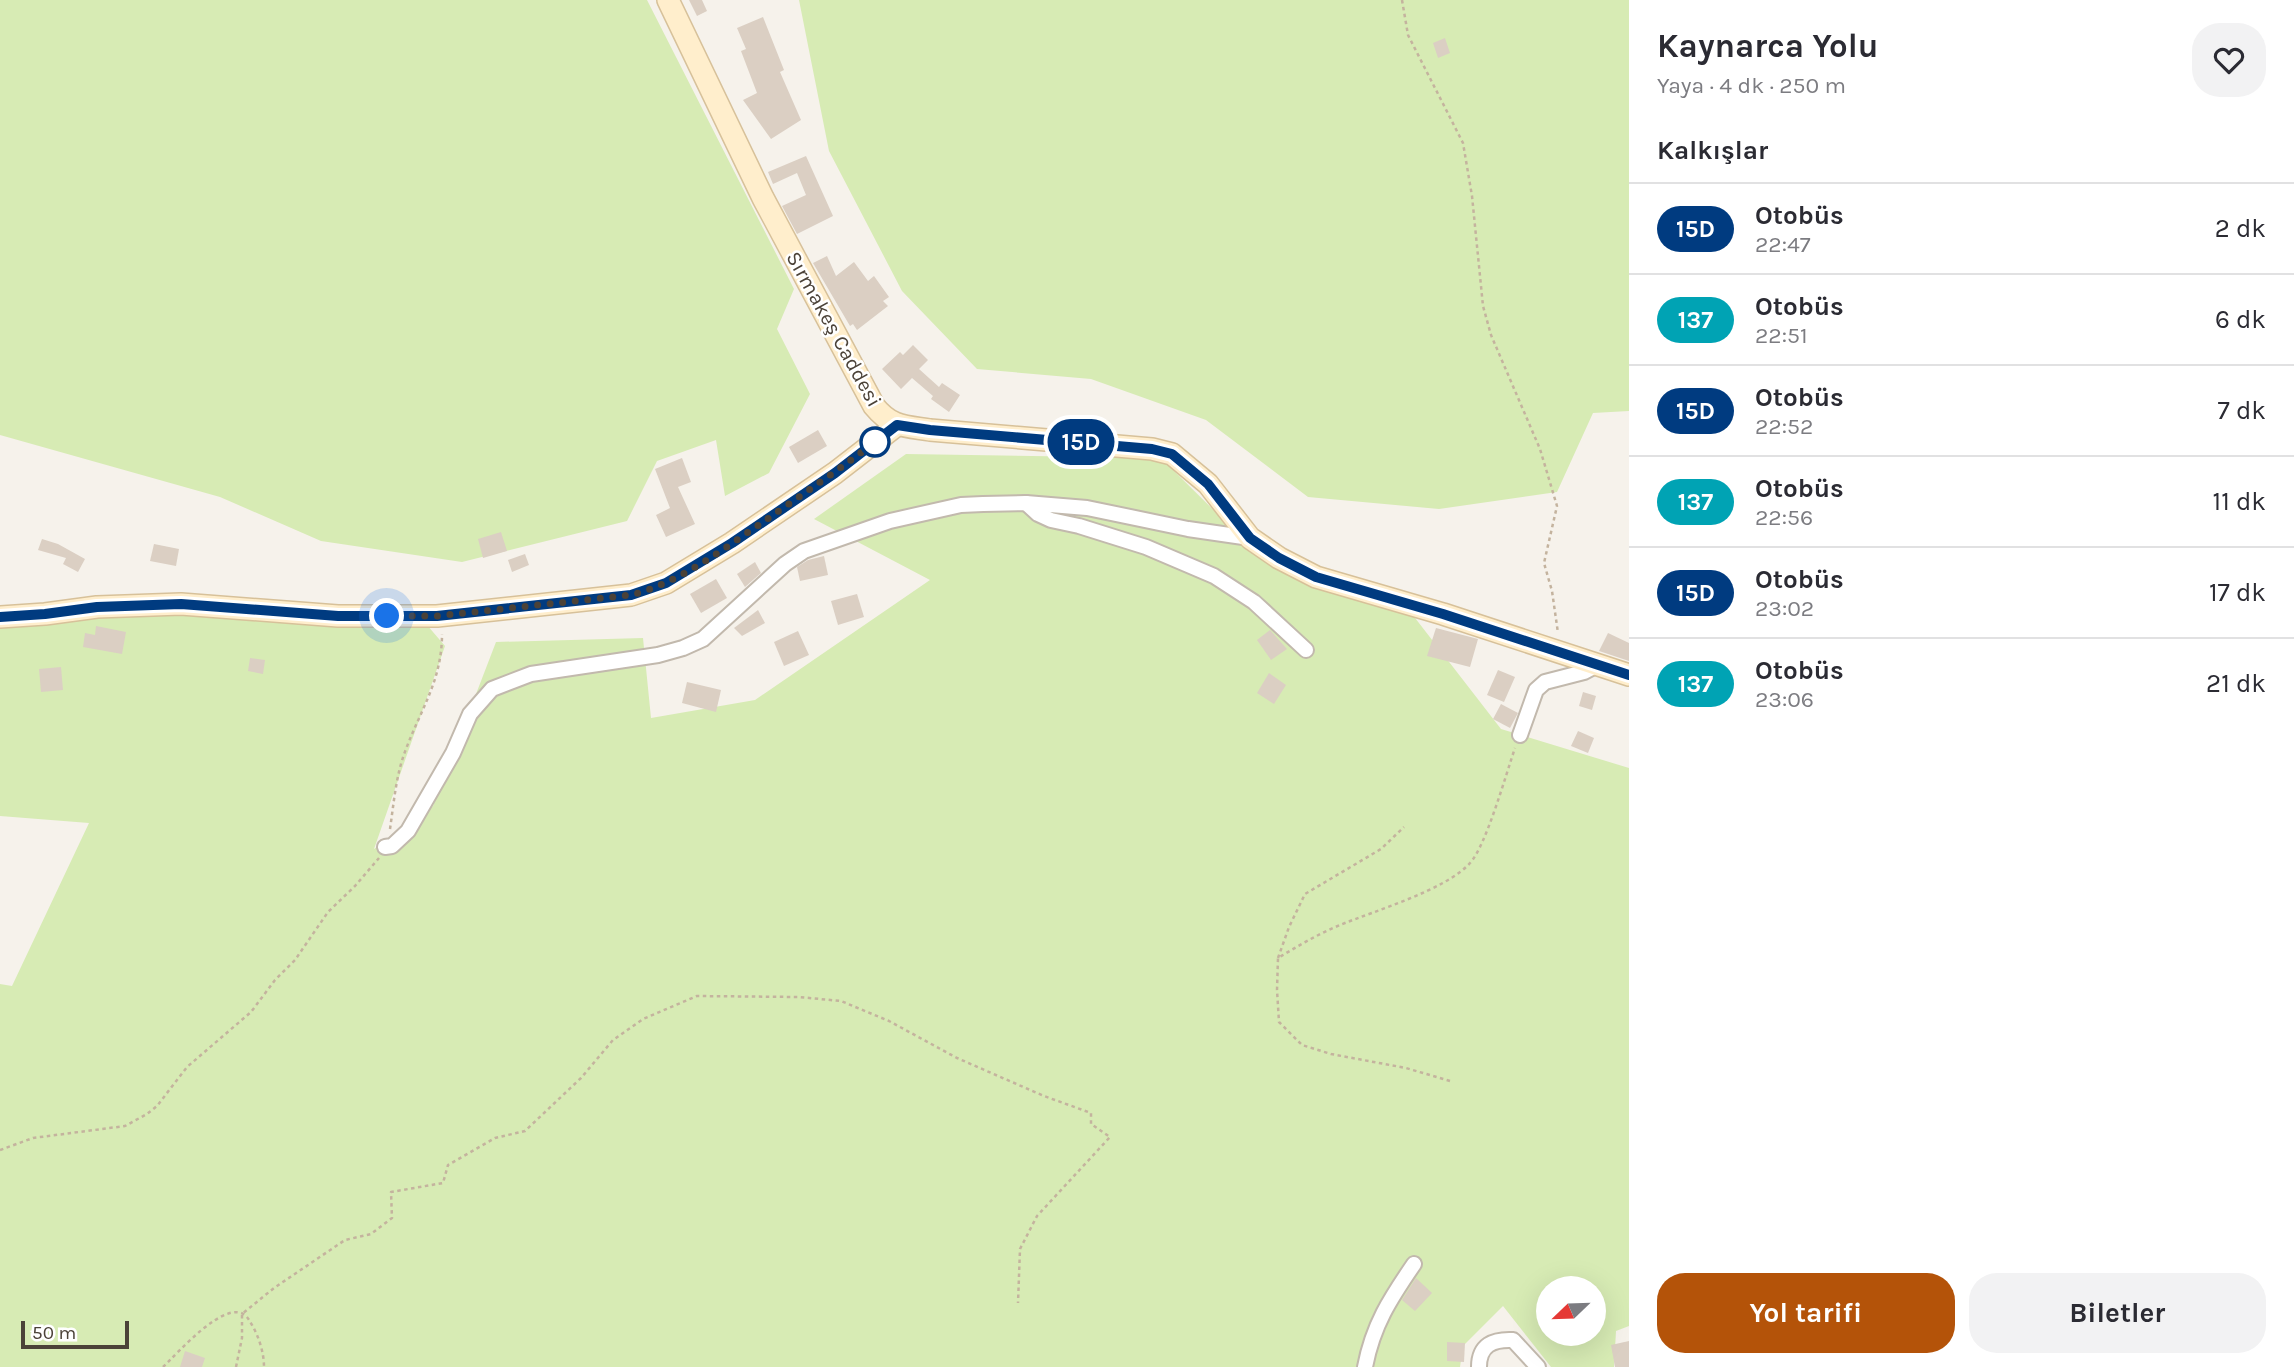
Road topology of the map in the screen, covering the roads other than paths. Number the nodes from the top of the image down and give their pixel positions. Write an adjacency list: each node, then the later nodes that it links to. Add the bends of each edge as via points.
1 (668, 0): 2 (main road, Sırmakeş Caddesi, via 832,329 874,406)
2 (897, 425): 4 (main road, Sırmakeş Caddesi, via 1172,454 1208,484); 5 (main road, via 732,543 666,583 631,595 437,616 338,616 181,604)
3 (1026, 503): 4 (street, via 1087,508); 6 (street, via 1051,520 1146,547 1214,576 1254,602); 10 (street, via 950,508 890,521 804,551 703,639 683,648 531,674 492,689 470,713 453,753 408,831)
4 (1250, 538): 7 (main road, Sırmakeş Caddesi, via 1316,577)
5 (0, 617)
6 (1306, 650)
7 (1599, 664): 8 (main road, Sırmakeş Caddesi); 9 (street, via 1552,678 1536,690)
8 (1629, 675)
9 (1520, 735)
10 (385, 847)
11 (1414, 1264): 12 (street, via 1386,1304)
12 (1365, 1367)
13 (1479, 1367): 14 (street, via 1484,1348 1499,1339 1513,1340)
14 (1538, 1367)

